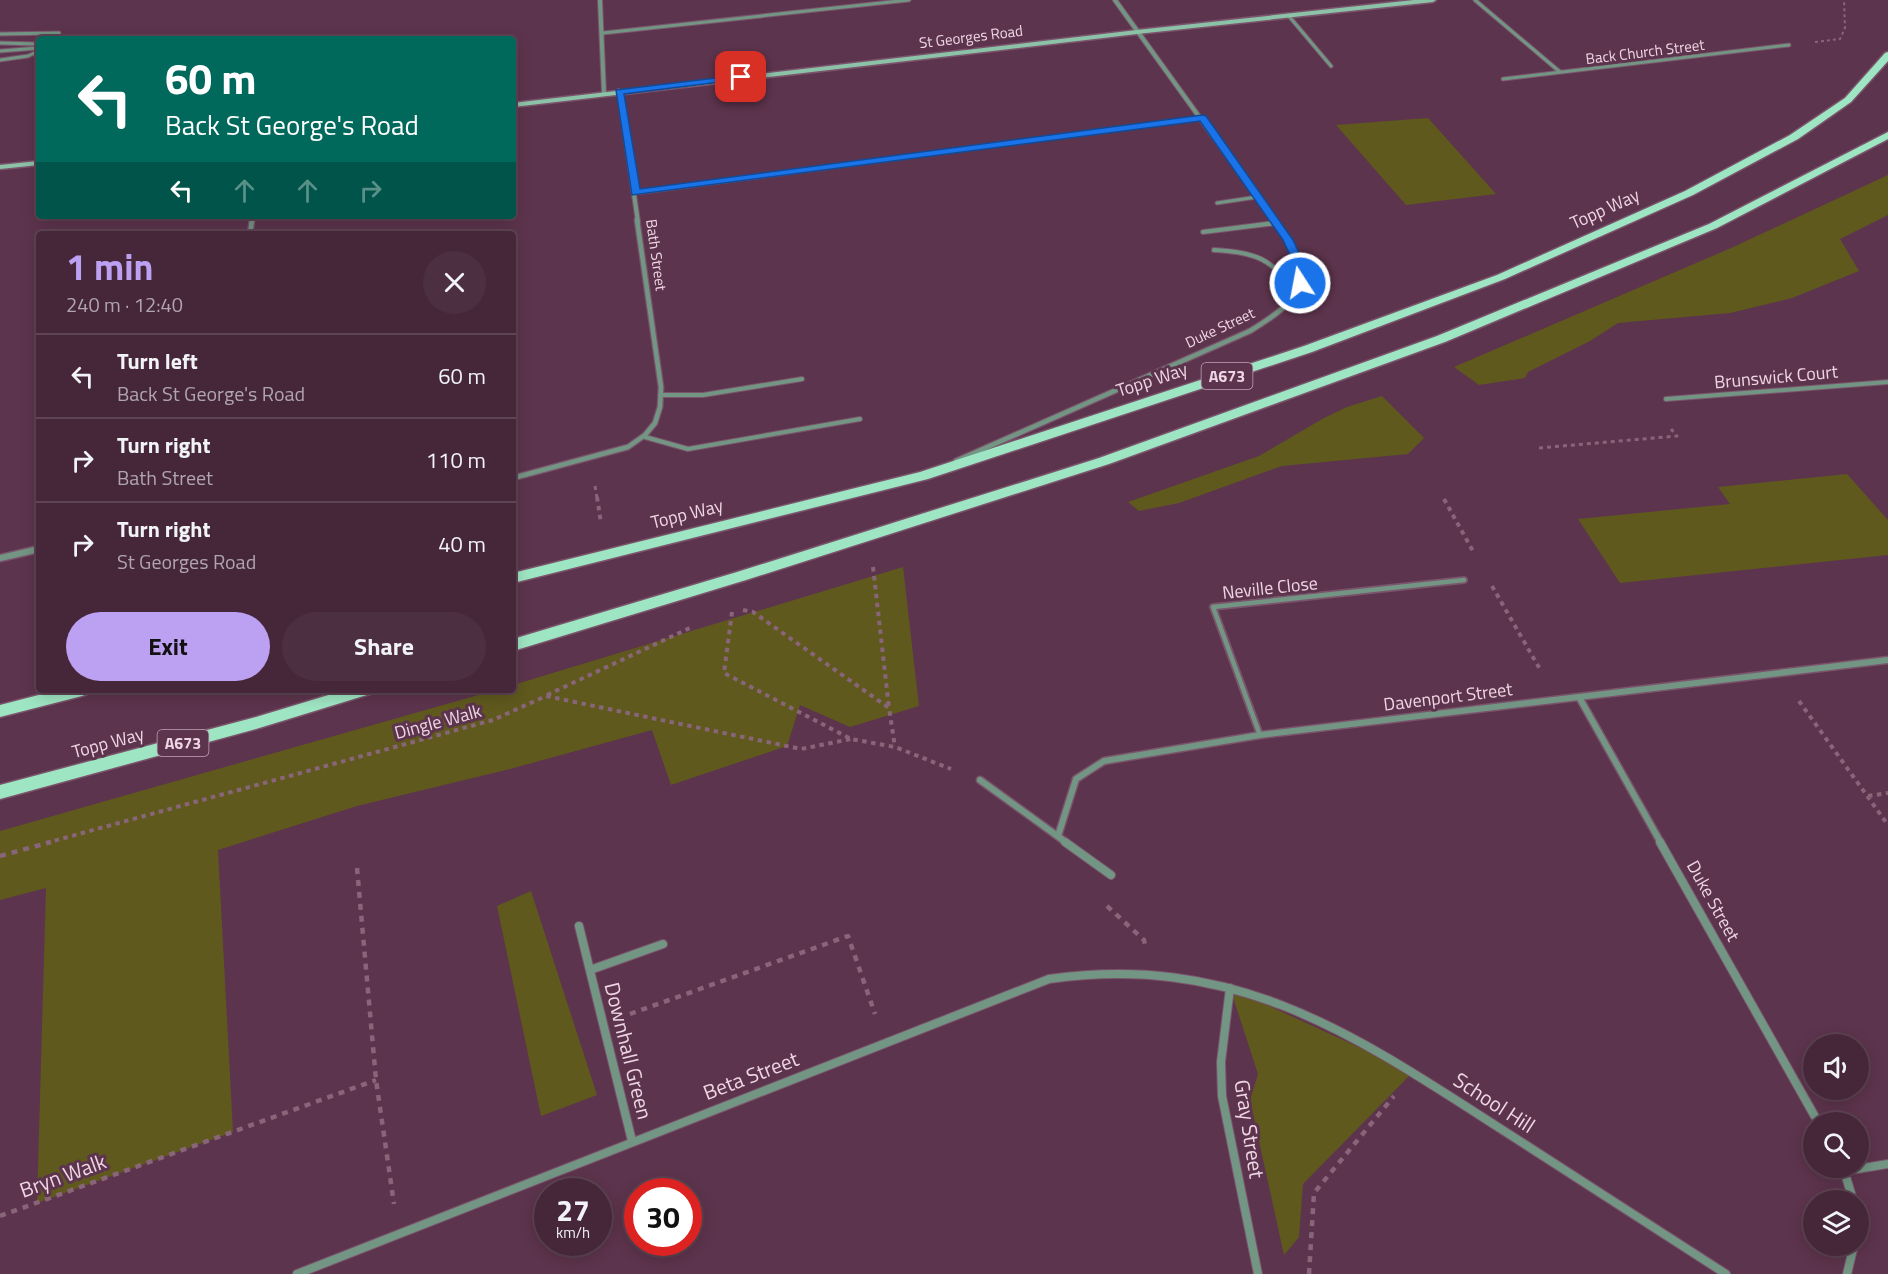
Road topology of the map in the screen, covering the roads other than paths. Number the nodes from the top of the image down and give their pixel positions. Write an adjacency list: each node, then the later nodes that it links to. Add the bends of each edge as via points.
1 (600, 0): 9 (street)
2 (909, 0): 9 (lane)
3 (1115, 0): 7 (street)
4 (1433, 0): 6 (main road, St Georges Road)
5 (1475, 0): 20 (lane)
6 (1287, 15): 7 (main road, St Georges Road); 19 (lane)
7 (1137, 32): 22 (main road, St Georges Road); 25 (street)
8 (59, 33): 10 (lane)
9 (603, 33): 23 (street)
10 (0, 34)
11 (0, 43): 13 (lane)
12 (1789, 45): 20 (lane, Back Church Street)
13 (36, 48)
14 (36, 48): 16 (lane)
15 (36, 50): 18 (lane, via 28,56)
16 (0, 51)
17 (1888, 55): 42 (main road, Topp Way / A673, via 1848,100 1794,137 1689,193 1500,277 1308,349)
18 (0, 60)
19 (1331, 66)
20 (1560, 72): 21 (lane, Back Church Street)
21 (1503, 79)
22 (619, 92): 23 (main road, St Georges Road); 29 (street, Bath Street)
23 (604, 93): 24 (main road, St Georges Road)
24 (516, 105)
25 (1202, 118): 29 (lane); 30 (street)
26 (1888, 135): 48 (main road, A673, via 1713,226 1441,339 1104,461)
27 (36, 163): 28 (main road)
28 (0, 167)
29 (635, 193): 38 (street, Bath Street)
30 (1257, 197): 31 (lane); 32 (street)
31 (1217, 203)
32 (1275, 223): 33 (lane); 35 (street, via 1301,268)
33 (1203, 232)
34 (1214, 250): 35 (lane, via 1235,251 1274,264)
35 (1295, 293): 42 (street, Duke Street, via 1276,315 1250,331)
36 (802, 380): 38 (lane, via 702,395)
37 (1888, 382): 39 (lane, Brunswick Court)
38 (661, 395): 41 (street, Bath Street, via 656,423)
39 (1665, 399)
40 (860, 419): 41 (lane, via 688,449)
41 (645, 437): 43 (street, via 591,459)
42 (923, 476): 46 (main road, Topp Way / A673)
43 (516, 477)
44 (36, 550): 45 (street)
45 (0, 558)
46 (516, 577)
47 (1464, 580): 54 (lane, Neville Close, via 1213,608)
48 (516, 644)
49 (1888, 660): 52 (street, Davenport Street)
50 (70, 693): 53 (main road)
51 (355, 693): 56 (main road, Topp Way / A673)
52 (1579, 697): 54 (street, Davenport Street); 63 (street, Duke Street)
53 (0, 711)
54 (1260, 735): 57 (street, Davenport Street, via 1104,761 1076,779)
55 (980, 780): 57 (street)
56 (0, 792)
57 (1058, 836): 58 (street)
58 (1112, 875)
59 (579, 926): 61 (street, Downhall Green)
60 (663, 944): 61 (street, Downhall Green)
61 (590, 970): 64 (street, Downhall Green)
62 (1230, 988): 64 (street, Beta Street, via 1150,975 1094,973 1049,979); 69 (street, Gray Street, via 1221,1062 1222,1096); 70 (street, School Hill, via 1310,1015 1380,1052)
63 (1812, 1112)
64 (632, 1141): 68 (street, Beta Street)
65 (1888, 1164): 66 (street)
66 (1869, 1166)
67 (1852, 1256): 71 (street)
68 (297, 1274)
69 (1258, 1274)
70 (1726, 1274)
71 (1848, 1274)

